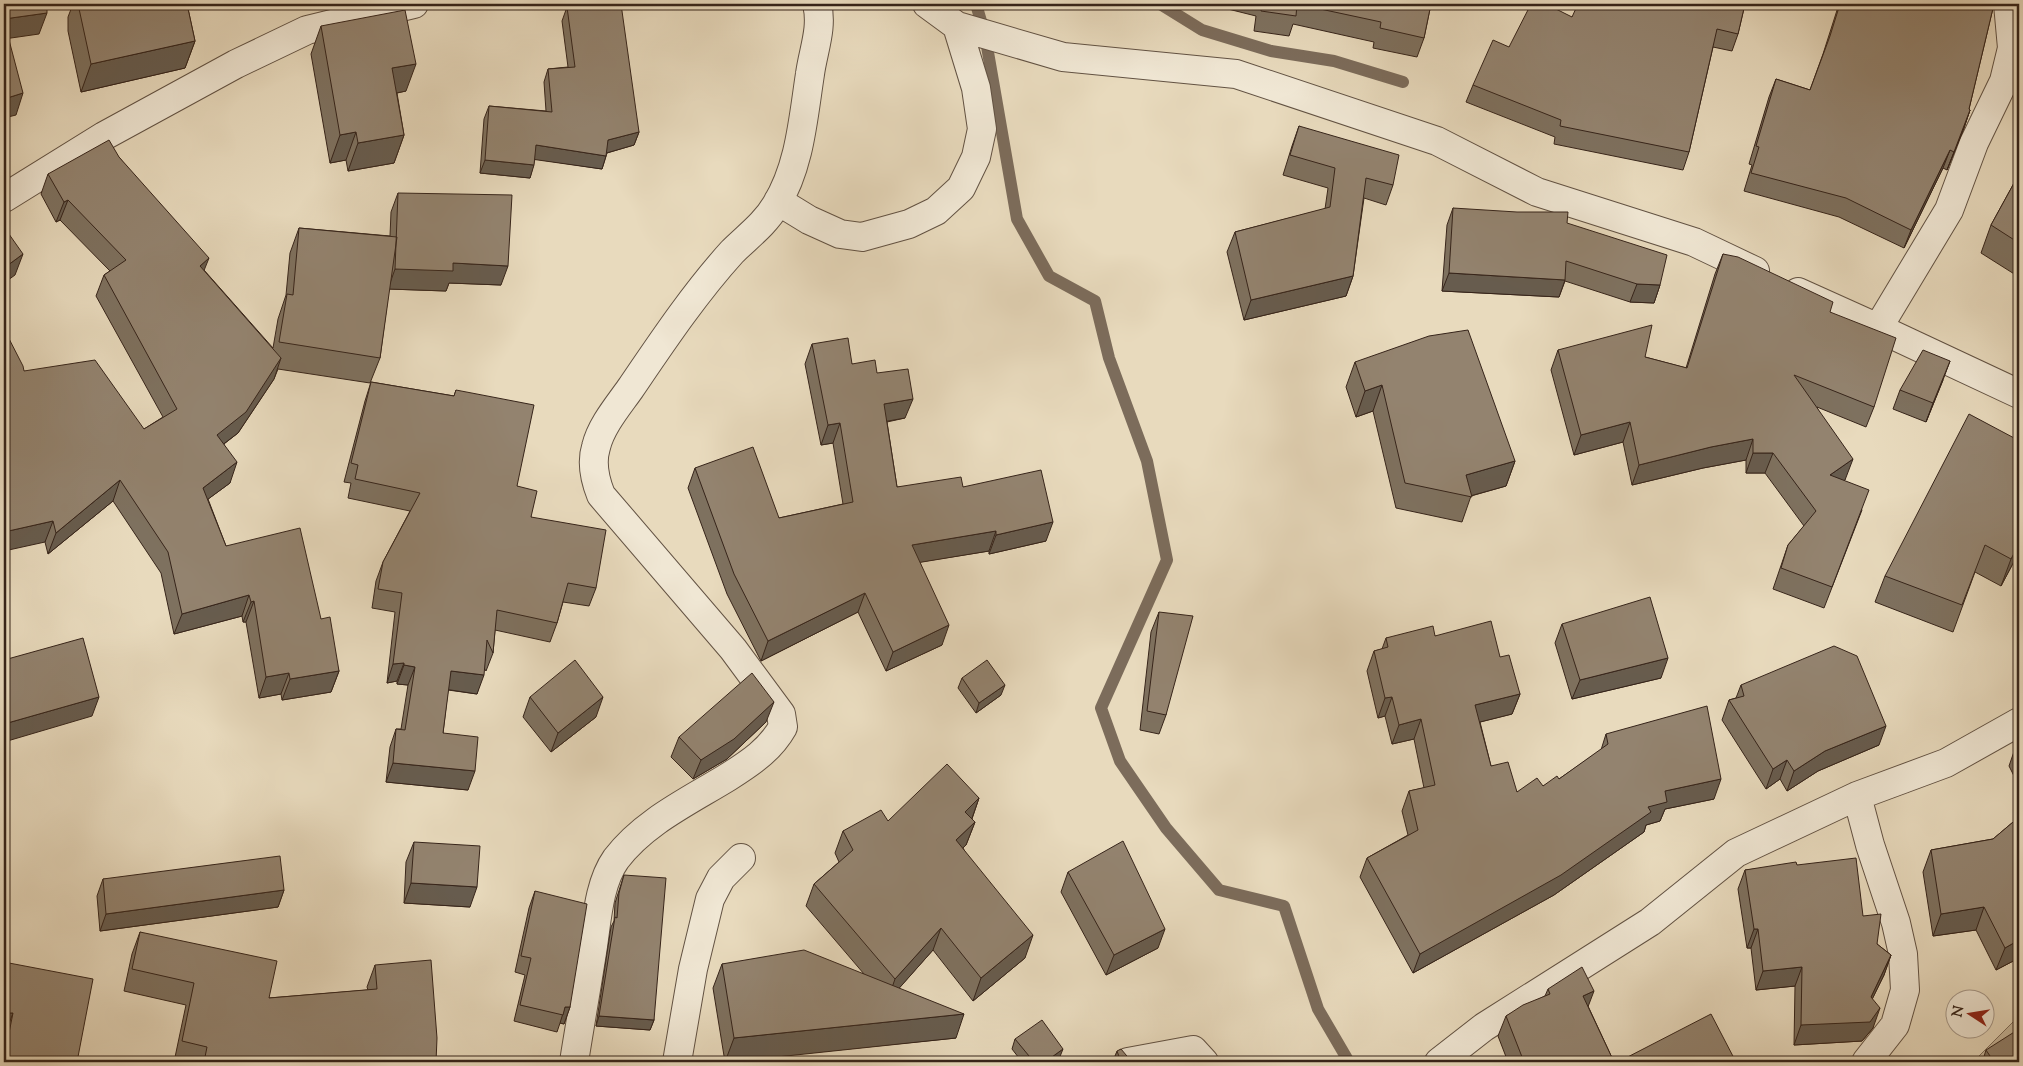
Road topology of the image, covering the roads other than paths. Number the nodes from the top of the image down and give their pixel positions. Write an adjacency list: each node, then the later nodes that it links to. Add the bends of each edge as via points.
1 (414, 4): 6 (street, via 307,30 236,64 104,136)
2 (817, 4): 7 (street, via 819,31 796,161)
3 (926, 4): 5 (street)
4 (2008, 4): 8 (street, via 2012,48 2004,81 1974,143 1949,210)
5 (957, 26): 7 (street, via 976,88 982,129 976,157 961,188 936,211 909,224 862,237 840,234); 8 (street, via 1063,57 1236,74 1437,140 1536,192 1694,242)
6 (4, 198)
7 (778, 201): 13 (street, via 663,340 602,433 595,448 594,464 595,480 601,495 733,649 781,714 783,727 769,748 647,827 615,860 599,903)
8 (1878, 328): 9 (street)
9 (2019, 394)
10 (2019, 722): 11 (street, via 1946,763)
11 (1857, 796): 17 (street, via 1736,853 1650,922 1484,1027); 18 (street, via 1896,923 1903,954 1905,990 1895,1025)
12 (741, 858): 14 (street, via 721,878 710,899 693,969)
13 (574, 1062)
14 (678, 1062)
15 (1128, 1062): 16 (street, via 1193,1050)
16 (1204, 1062)
17 (1439, 1062)
18 (1866, 1062)

